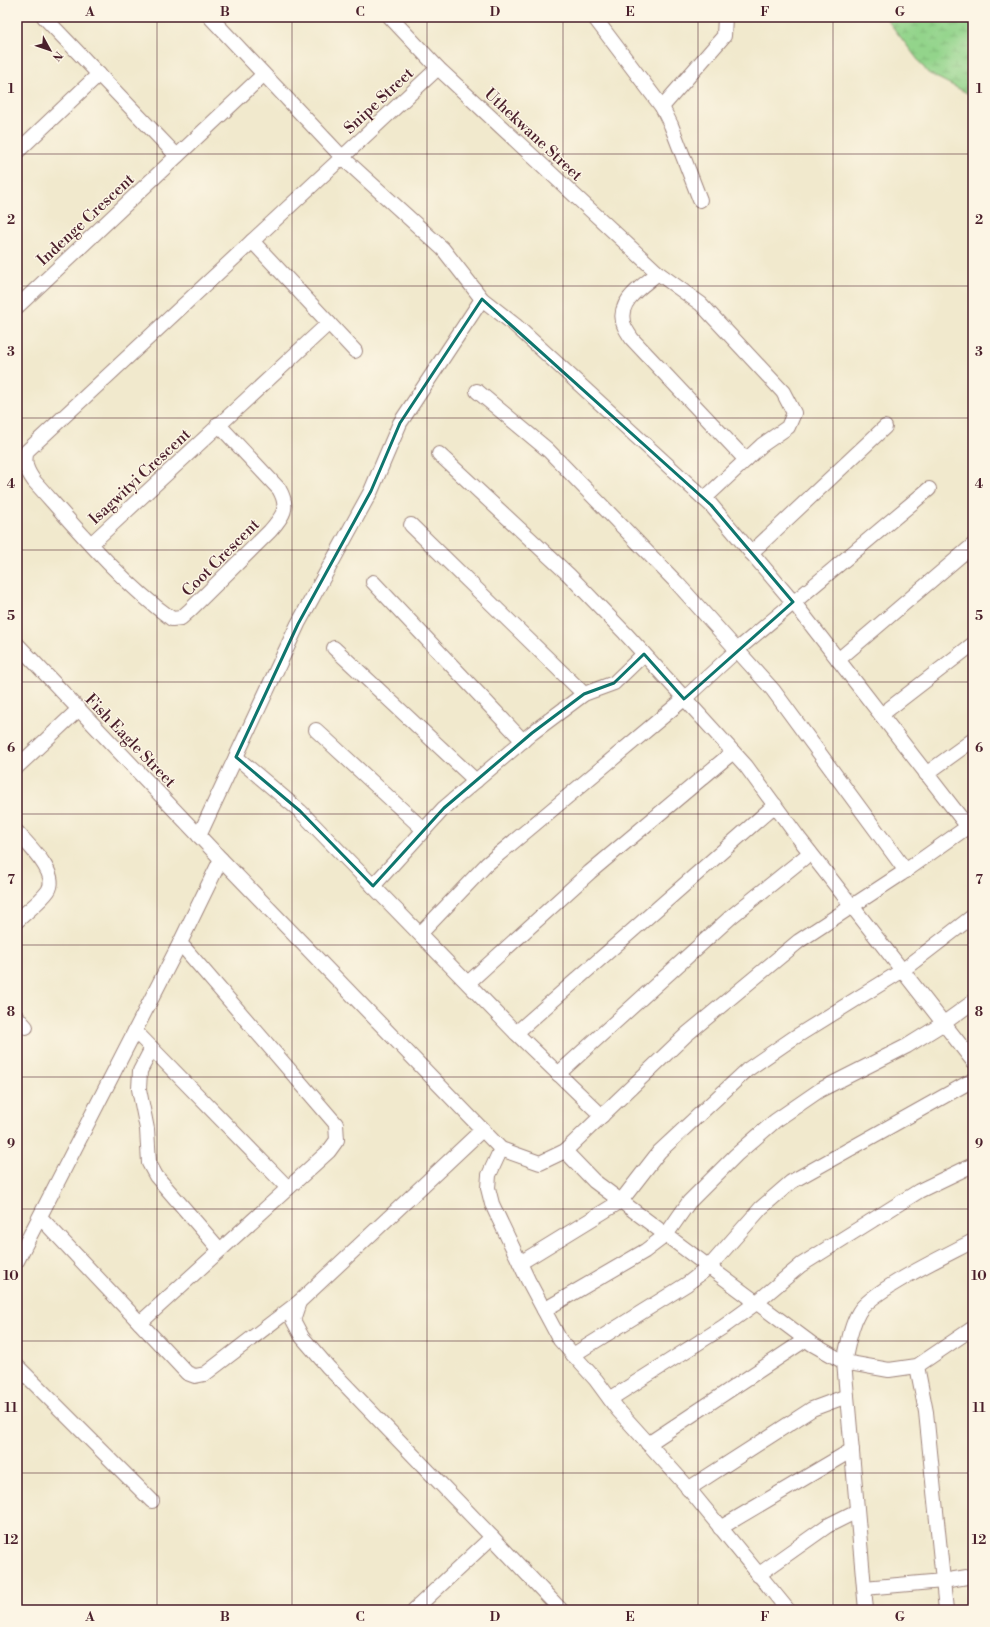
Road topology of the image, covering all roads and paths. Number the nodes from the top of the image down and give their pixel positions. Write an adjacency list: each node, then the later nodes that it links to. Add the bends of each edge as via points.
1 (44, 17): 7 (street)
2 (210, 17): 8 (street)
3 (390, 17): 6 (street, Uthekwane Street)
4 (594, 17): 9 (street)
5 (725, 17): 9 (street, via 724,36)
6 (438, 68): 12 (street, Snipe Street); 15 (street, Uthekwane Street)
7 (100, 74): 10 (street); 11 (street)
8 (263, 75): 11 (street, Indenge Crescent); 12 (street)
9 (662, 107): 13 (street)
10 (17, 152)
11 (177, 156): 17 (street, Indenge Crescent)
12 (342, 157): 14 (street, Isagwityi Crescent); 16 (street, via 443,249)
13 (700, 200)
14 (252, 241): 18 (street); 28 (street, Isagwityi Crescent, via 27,451 24,458 26,470)
15 (658, 273): 24 (street, via 631,296 622,308 623,323 632,339); 24 (street, Uthekwane Street, via 701,304 783,392 794,413 788,427)
16 (482, 299): 26 (street, via 515,325); 47 (street, via 400,423 371,491 298,624)
17 (17, 307)
18 (329, 323): 19 (street); 21 (street, Isagwityi Crescent)
19 (355, 351)
20 (477, 391): 36 (street, via 548,450 677,583)
21 (218, 424): 28 (street, Isagwityi Crescent); 28 (street, Coot Crescent, via 279,489 285,508 281,519 270,531 190,610 181,618 172,619 146,598)
22 (885, 426): 30 (street)
23 (439, 454): 37 (street, via 569,575)
24 (746, 460): 26 (street)
25 (929, 489): 32 (street)
26 (704, 499): 30 (street)
27 (411, 525): 39 (street)
28 (91, 544)
29 (973, 545): 38 (street)
30 (751, 553): 32 (street)
31 (373, 582): 45 (street)
32 (793, 602): 36 (street); 38 (street)
33 (17, 644): 41 (street, Fish Eagle Street)
34 (973, 644): 42 (street)
35 (334, 648): 50 (street)
36 (737, 650): 40 (street); 58 (street, via 773,690)
37 (644, 654): 39 (street, via 614,683); 40 (street)
38 (838, 660): 42 (street)
39 (584, 694): 45 (street)
40 (684, 699): 46 (street); 63 (street, via 487,864)
41 (78, 710): 48 (street); 55 (street, Fish Eagle Street)
42 (881, 715): 49 (street)
43 (316, 730): 53 (street)
44 (973, 740): 49 (street)
45 (522, 741): 50 (street)
46 (733, 752): 51 (street); 66 (street, via 590,872)
47 (236, 757): 55 (street); 59 (street, via 300,811)
48 (17, 767)
49 (926, 774): 52 (street)
50 (476, 781): 53 (street, via 444,808)
51 (774, 805): 56 (street); 70 (street)
52 (970, 825): 58 (street)
53 (424, 830): 59 (street)
54 (17, 832): 62 (street, via 49,871 52,881 49,890)
55 (199, 836): 57 (street, Fish Eagle Street)
56 (810, 852): 60 (street); 73 (street, via 732,916)
57 (221, 859): 64 (street); 76 (street, Fish Eagle Street)
58 (906, 871): 60 (street)
59 (373, 886): 63 (street)
60 (854, 906): 65 (street); 75 (street, via 799,941 738,990 687,1034)
61 (973, 916): 65 (street)
62 (17, 921)
63 (420, 934): 66 (street)
64 (180, 943): 69 (street); 80 (street, via 336,1124 337,1140 329,1151)
65 (903, 970): 68 (street); 81 (street, via 747,1070 659,1152)
66 (468, 983): 70 (street)
67 (973, 1002): 68 (street)
68 (944, 1023): 72 (street); 83 (street, via 907,1046 820,1090 775,1121 689,1202)
69 (135, 1031): 71 (street); 82 (street)
70 (516, 1033): 73 (street)
71 (152, 1048): 80 (street); 85 (street, via 140,1071 139,1089 147,1129 149,1163 156,1176)
72 (973, 1061)
73 (558, 1074): 75 (street)
74 (973, 1080): 88 (street, via 791,1182 761,1208)
75 (602, 1116): 78 (street)
76 (483, 1129): 77 (street, Fish Eagle Street); 89 (street)
77 (501, 1149): 78 (street, via 540,1163); 87 (street, via 489,1175 488,1188 492,1204)
78 (564, 1151): 81 (street, via 594,1181)
79 (973, 1165): 90 (street, via 919,1191 812,1258)
80 (288, 1188): 85 (street)
81 (621, 1201): 83 (street); 87 (street)
82 (40, 1217): 86 (street); 92 (street)
83 (666, 1235): 88 (street); 91 (street, via 645,1251)
84 (973, 1241): 96 (street, via 880,1292 859,1311 852,1327)
85 (220, 1250): 92 (street)
86 (17, 1261)
87 (520, 1263): 91 (street)
88 (708, 1267): 90 (street); 95 (street, via 687,1284)
89 (299, 1302): 92 (street, via 205,1374 195,1376 187,1373); 107 (street, via 293,1320 302,1337)
90 (756, 1303): 94 (street); 100 (street)
91 (544, 1310): 95 (street, via 560,1340)
92 (140, 1323)
93 (973, 1328): 98 (street)
94 (805, 1340): 96 (street); 101 (street)
95 (573, 1355): 100 (street)
96 (844, 1362): 98 (street, via 889,1370); 99 (street)
97 (17, 1366): 104 (street)
98 (916, 1366): 110 (street, via 926,1412)
99 (847, 1396): 102 (street); 103 (street, via 812,1410)
100 (610, 1399): 101 (street)
101 (648, 1444): 103 (street)
102 (852, 1450): 105 (street); 106 (street)
103 (688, 1489): 106 (street)
104 (152, 1501)
105 (857, 1511): 108 (street, via 827,1526); 111 (street)
106 (720, 1528): 108 (street)
107 (492, 1537): 112 (street); 113 (street)
108 (758, 1575): 114 (street)
109 (973, 1576): 110 (street)
110 (943, 1580): 111 (street); 116 (street)
111 (864, 1588): 115 (street)
112 (414, 1610)
113 (561, 1610)
114 (788, 1610)
115 (866, 1610)
116 (946, 1610)

